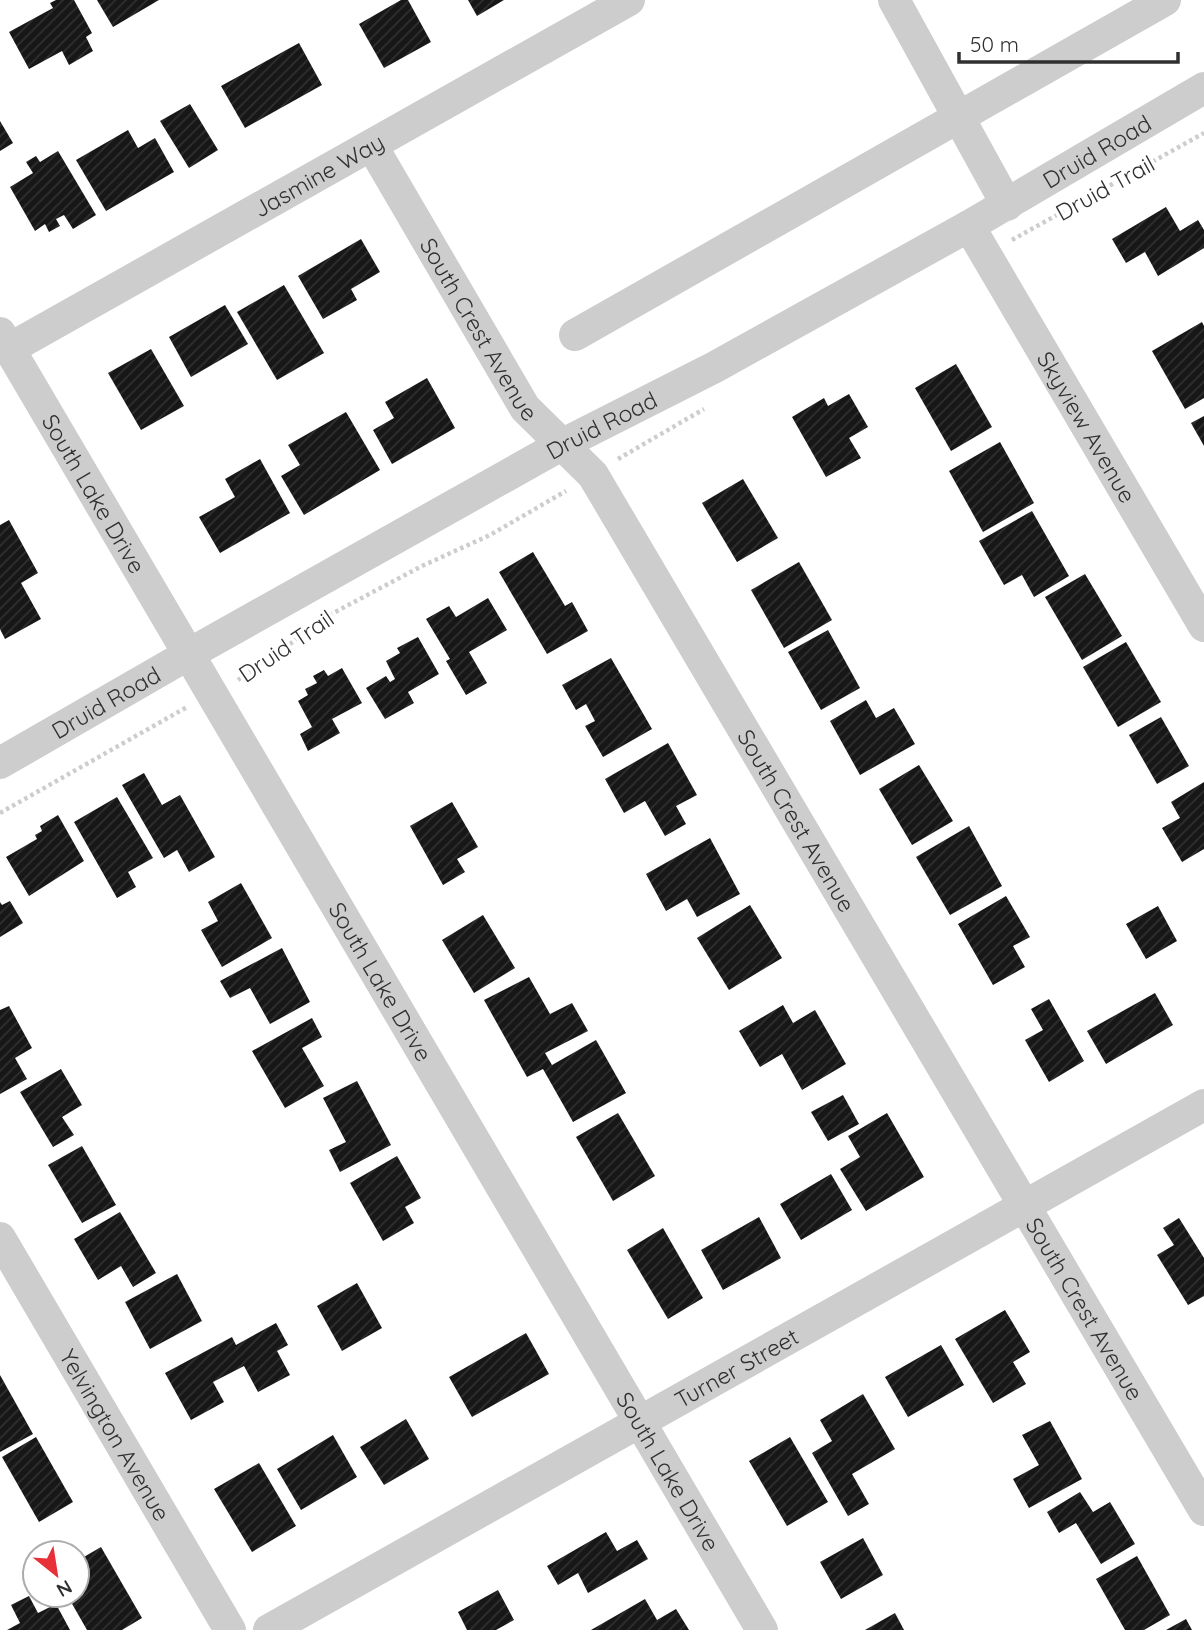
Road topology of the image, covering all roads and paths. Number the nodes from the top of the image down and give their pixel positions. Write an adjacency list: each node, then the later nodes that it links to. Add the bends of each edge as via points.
1 (629, 0): 7 (street, Jasmine Way)
2 (894, 0): 5 (street)
3 (1166, 0): 5 (street)
4 (1204, 88): 8 (street, Druid Road)
5 (958, 117): 8 (street); 11 (street)
6 (1204, 132): 10 (path, Druid Trail)
7 (372, 146): 12 (street, Jasmine Way); 13 (street, South Crest Avenue, via 525,408)
8 (1007, 205): 9 (street, Druid Road)
9 (969, 226): 13 (street, Druid Road, via 715,367); 15 (street, Skyview Avenue)
10 (1006, 244)
11 (575, 335)
12 (4, 341): 16 (street, South Lake Drive)
13 (563, 444): 16 (street, Druid Road); 21 (street, South Crest Avenue, via 593,475)
14 (576, 485): 17 (path, Druid Trail, via 490,535 321,619 245,676)
15 (1204, 626)
16 (188, 654): 17 (street, South Lake Drive); 18 (street, Druid Road)
17 (213, 693): 19 (path, Druid Trail); 23 (street, South Lake Drive)
18 (0, 763)
19 (0, 813)
20 (1204, 1105): 21 (street, Turner Street)
21 (1024, 1207): 23 (street, Turner Street); 24 (street, South Crest Avenue)
22 (0, 1237): 25 (street, Yelvington Avenue)
23 (641, 1423): 26 (street, Turner Street); 27 (street, South Lake Drive)
24 (1204, 1510)
25 (230, 1630)
26 (269, 1630)
27 (762, 1630)

